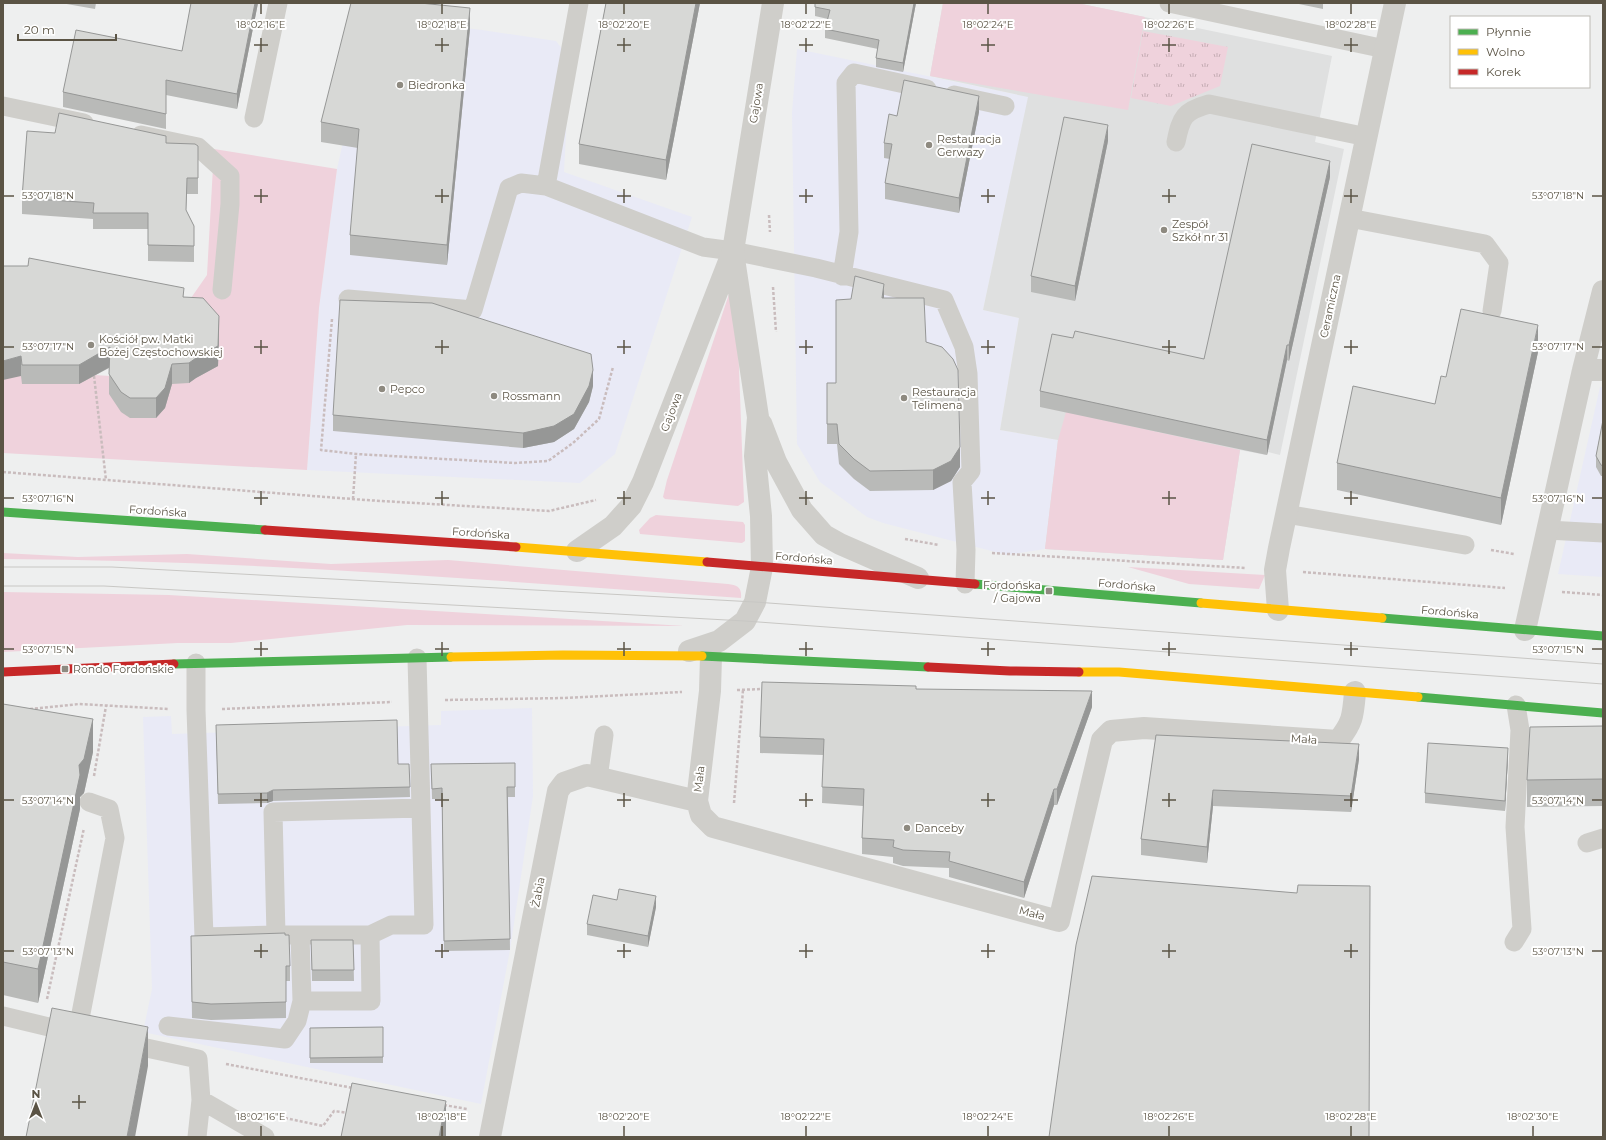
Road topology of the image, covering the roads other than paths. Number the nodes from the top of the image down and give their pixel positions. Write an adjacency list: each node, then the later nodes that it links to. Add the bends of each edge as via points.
1 (278, 3): 9 (lane)
2 (579, 3): 12 (lane)
3 (773, 3): 14 (street, Gajowa)
4 (1169, 3): 6 (lane)
5 (1395, 3): 6 (street, Ceramiczna)
6 (1386, 49): 10 (street, Ceramiczna)
7 (3, 106): 16 (lane, via 198,147 230,176)
8 (1005, 106): 15 (lane, via 854,73 846,83 849,232)
9 (254, 118)
10 (1367, 137): 11 (lane, via 1209,104 1192,109 1179,124); 13 (street, Ceramiczna)
11 (1176, 142)
12 (546, 186): 14 (lane, via 703,247); 18 (lane, via 521,183 509,188 473,310)
13 (1349, 218): 19 (lane, via 1485,244 1499,263); 23 (street, Ceramiczna)
14 (733, 251): 15 (lane); 21 (street, Gajowa); 27 (street, Gajowa, via 643,482 631,506 613,526)
15 (842, 276): 30 (lane, via 944,300 964,348 968,374 971,471 962,482)
16 (222, 290)
17 (1603, 291): 20 (street)
18 (348, 299)
19 (1492, 311)
20 (1593, 370): 24 (street)
21 (758, 416): 28 (street, Gajowa, via 755,456 761,516); 29 (street, Gajowa, via 776,462 807,517 824,535 914,578)
22 (3, 512): 27 (main road, Fordońska)
23 (1286, 514): 26 (lane); 31 (street, Ceramiczna, via 1275,570)
24 (1548, 530): 25 (lane); 32 (street)
25 (1603, 533)
26 (1465, 545)
27 (577, 551): 28 (main road, Fordońska)
28 (762, 567): 29 (main road, Fordońska); 34 (street, Gajowa, via 755,602 745,620 719,641)
29 (942, 582): 30 (main road, Fordońska)
30 (965, 584): 31 (main road, Fordońska)
31 (1278, 610): 32 (main road, Fordońska)
32 (1525, 630): 33 (main road, Fordońska)
33 (1603, 636)
34 (674, 655): 35 (main road); 36 (main road)
35 (711, 656): 39 (main road, via 1010,670 1118,672); 44 (street, Mała, via 710,691)
36 (417, 658): 37 (main road); 46 (lane)
37 (196, 663): 38 (main road); 47 (lane, via 204,937)
38 (3, 672)
39 (1355, 692): 40 (main road); 44 (street, Mała, via 1353,717 1348,729 1338,741 1144,728 1111,731 1102,740 1059,921 713,827 701,815)
40 (1516, 705): 41 (main road); 50 (lane, via 1520,730 1515,827 1522,929)
41 (1603, 713)
42 (604, 735): 43 (lane)
43 (598, 778): 44 (street, Żabia); 58 (street, Żabia, via 588,775 564,783 558,791)
44 (697, 800)
45 (89, 802): 54 (lane, via 109,809 115,838)
46 (421, 808): 47 (lane, via 273,812); 49 (lane, via 424,924 390,924)
47 (276, 935): 48 (lane)
48 (300, 935): 49 (lane); 51 (lane)
49 (370, 935): 51 (lane, via 371,1001)
50 (1514, 942)
51 (302, 1001): 53 (lane, via 297,1021 285,1039)
52 (3, 1016): 54 (lane)
53 (168, 1026)
54 (92, 1037): 55 (lane, via 198,1059)
55 (201, 1100): 56 (lane); 57 (lane)
56 (197, 1137)
57 (265, 1137)
58 (490, 1137)

